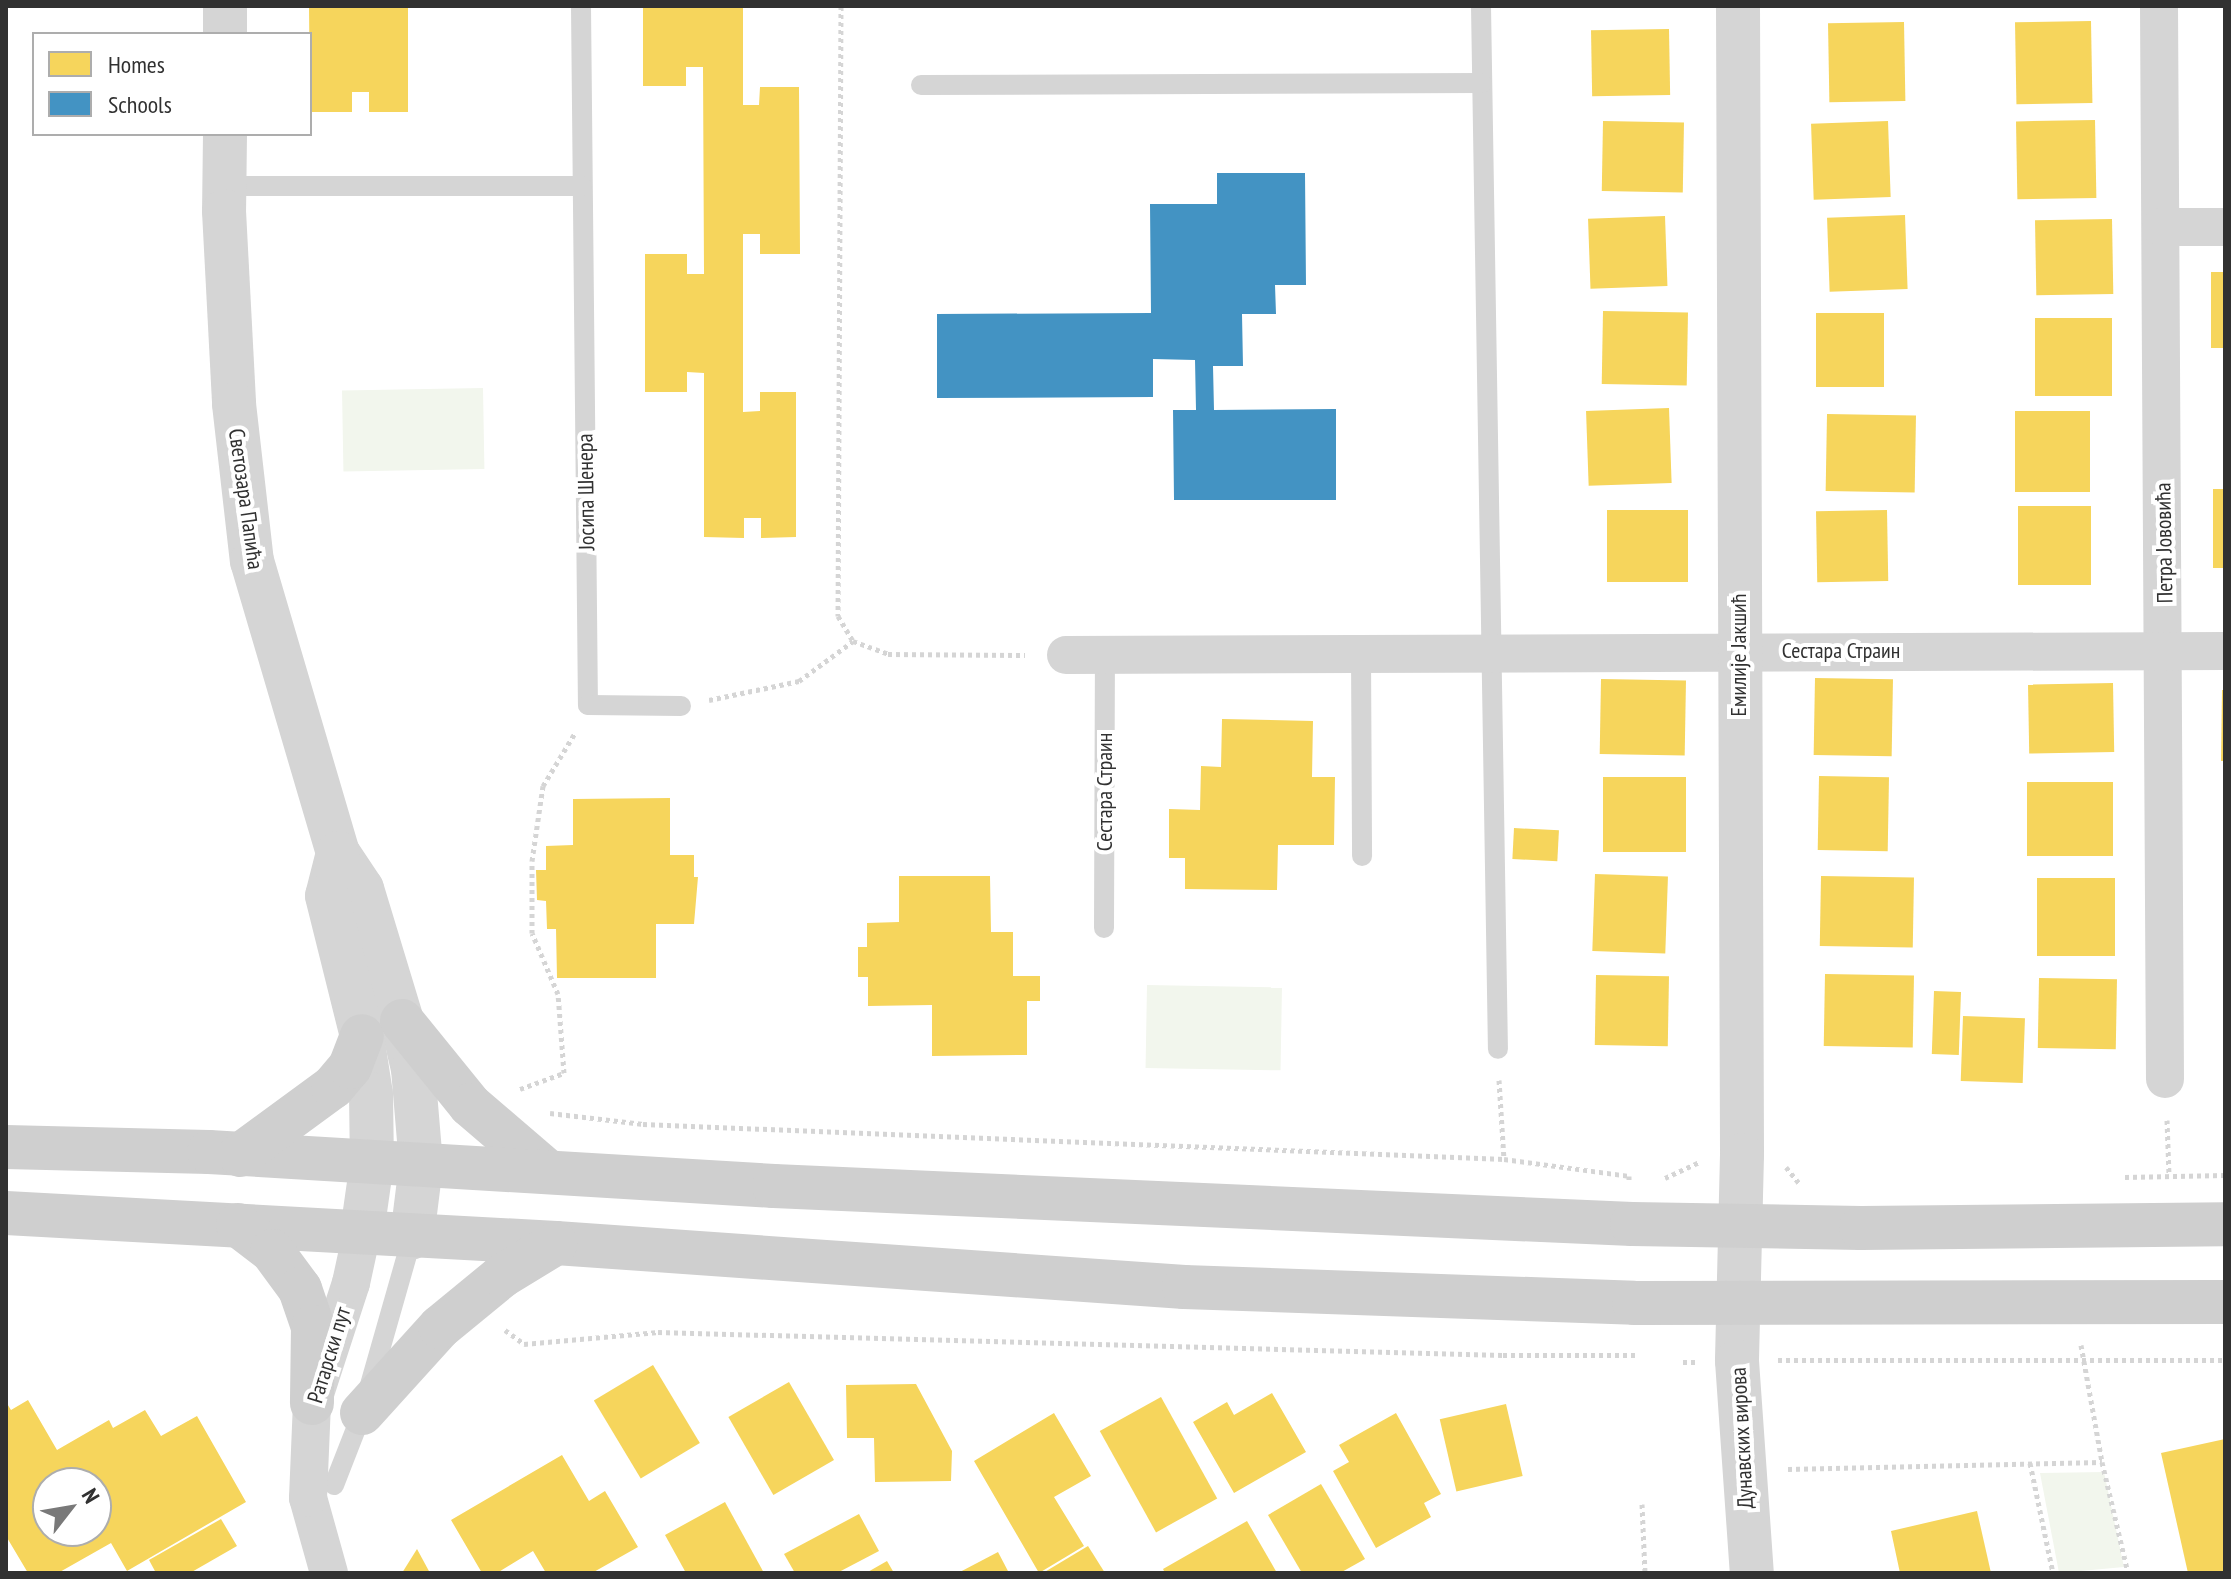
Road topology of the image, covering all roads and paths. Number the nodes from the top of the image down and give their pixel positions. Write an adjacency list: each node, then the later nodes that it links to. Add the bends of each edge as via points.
1 (225, 6): 7 (street)
2 (581, 6): 12 (lane, Јосипа Шенера)
3 (841, 6): 15 (path, via 838,616)
4 (1481, 6): 8 (lane)
5 (1738, 6): 16 (street, Емилије Јакшић)
6 (2159, 6): 13 (street, Петра Јововића)
7 (225, 32)
8 (1482, 83): 9 (lane); 18 (lane)
9 (921, 85)
10 (225, 136): 11 (street, Светозара Папића)
11 (224, 186): 12 (lane); 27 (street, Светозара Папића, via 234,404 247,534 263,606 338,853 327,896)
12 (582, 186): 23 (lane, Јосипа Шенера)
13 (2161, 227): 14 (street); 19 (street, Петра Јововића)
14 (2225, 227)
15 (853, 641): 21 (path, via 888,654); 24 (path, via 799,681)
16 (1739, 651): 18 (street, Сестара Страин); 19 (street, Сестара Страин); 43 (street, Емилије Јакшић)
17 (2225, 651): 19 (street, Сестара Страин)
18 (1493, 652): 20 (street, Сестара Страин); 28 (lane)
19 (2165, 652): 29 (street, Петра Јововића)
20 (1361, 653): 22 (street, Сестара Страин); 25 (lane)
21 (1066, 655): 22 (street, Сестара Страин)
22 (1105, 656): 26 (lane, Сестара Страин)
23 (588, 705): 24 (lane); 30 (path, via 543,786 532,861 532,933 558,994 564,1073)
24 (681, 706)
25 (1362, 856)
26 (1104, 928)
27 (382, 1028): 30 (main road); 33 (main road, via 333,1087); 35 (street, Светозара Папића, via 371,1094); 36 (street, Светозара Папића, via 413,1069)
28 (1498, 1049): 34 (path)
29 (2165, 1079): 38 (path)
30 (470, 1105): 37 (main road)
31 (542, 1111): 34 (path, via 643,1124)
32 (6, 1147): 33 (main road)
33 (240, 1155): 35 (main road)
34 (1504, 1159): 40 (path, via 1629,1176)
35 (372, 1162): 36 (main road); 44 (street, Светозара Папића)
36 (421, 1165): 37 (main road); 45 (street, Светозара Папића)
37 (547, 1171): 40 (main road)
38 (2169, 1175)
39 (6, 1213): 42 (main road)
40 (1632, 1224): 43 (main road)
41 (2225, 1224): 43 (main road)
42 (238, 1225): 44 (main road); 55 (main road, via 272,1251 300,1289 313,1327)
43 (1739, 1226): 49 (street, Емилије Јакшић)
44 (362, 1232): 45 (main road); 55 (street, Ратарски пут)
45 (412, 1237): 46 (main road); 56 (lane)
46 (556, 1243): 47 (main road); 49 (main road, via 1184,1287)
47 (468, 1302): 51 (path, via 524,1344 658,1332); 56 (main road, via 415,1351)
48 (2225, 1302): 50 (main road)
49 (1738, 1304): 50 (main road); 59 (street, Дунавских вирова)
50 (2073, 1304): 52 (path)
51 (1639, 1355)
52 (2083, 1358): 53 (path); 54 (path); 57 (path)
53 (1813, 1359)
54 (2225, 1360)
55 (312, 1403): 62 (street, Ратарски пут, via 308,1498)
56 (362, 1413): 60 (lane)
57 (2102, 1462): 58 (path); 66 (path)
58 (2030, 1463): 59 (path); 65 (path)
59 (1743, 1470): 64 (street, Дунавских вирова)
60 (334, 1485)
61 (1642, 1504): 63 (path)
62 (329, 1573)
63 (1645, 1573)
64 (1752, 1573)
65 (2053, 1573)
66 (2128, 1573)

